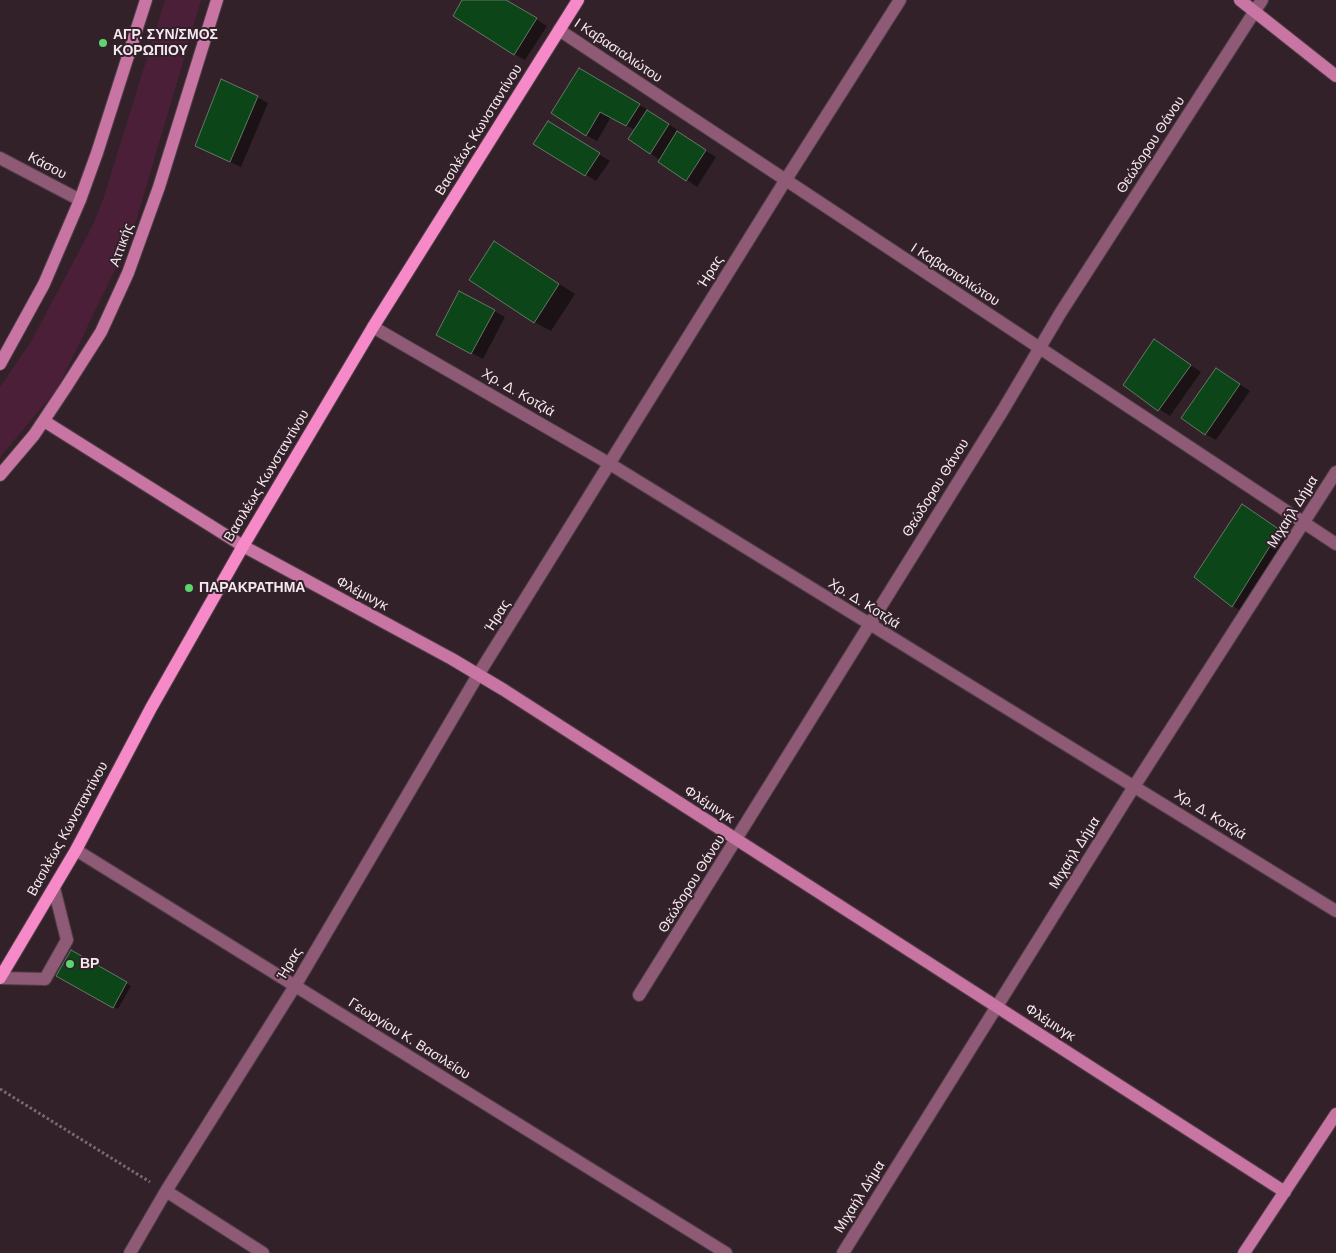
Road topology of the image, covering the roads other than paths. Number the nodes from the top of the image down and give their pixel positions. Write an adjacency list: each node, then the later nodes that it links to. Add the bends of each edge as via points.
1 (146, 0): 12 (street)
2 (217, 0): 16 (street, Αττικής, via 159,187 128,274 101,332)
3 (578, 0): 8 (main road, Βασιλέως Κωνσταντίνου)
4 (900, 0): 11 (street, Ήρας)
5 (1240, 0): 7 (street)
6 (1262, 0): 7 (street, Θεώδορου Θάνου)
7 (1255, 11): 9 (street); 14 (street, Θεώδορου Θάνου)
8 (559, 30): 11 (street, Ι Καβασιαλιώτου); 13 (main road, Βασιλέως Κωνσταντίνου)
9 (1336, 76)
10 (0, 158): 12 (street, Κάσου)
11 (785, 182): 14 (street, Ι Καβασιαλιώτου); 17 (street, Ήρας)
12 (80, 200): 15 (street, via 44,284)
13 (374, 327): 17 (street, Χρ. Δ. Κοτζιά); 22 (main road, Βασιλέως Κωνσταντίνου)
14 (1039, 348): 20 (street, Ι Καβασιαλιώτου); 23 (street, Θεώδορου Θάνου)
15 (0, 364)
16 (44, 421): 19 (street, Αττικής); 22 (street, Φλέμινγκ)
17 (610, 464): 23 (street, Χρ. Δ. Κοτζιά); 24 (street, Ήρας)
18 (1336, 472): 20 (street, Μιχαήλ Δήμα)
19 (0, 474)
20 (1305, 523): 21 (street, Ι Καβασιαλιώτου); 25 (street, Μιχαήλ Δήμα)
21 (1336, 544)
22 (243, 546): 24 (street, Φλέμινγκ); 27 (main road, Βασιλέως Κωνσταντίνου, via 151,708)
23 (868, 624): 25 (street, Χρ. Δ. Κοτζιά); 26 (street, Θεώδορου Θάνου)
24 (478, 675): 26 (street, Φλέμινγκ); 31 (street, Ήρας)
25 (1135, 785): 29 (street, Χρ. Δ. Κοτζιά); 33 (street, Μιχαήλ Δήμα)
26 (737, 840): 32 (street, Θεώδορου Θάνου); 33 (street, Φλέμινγκ)
27 (76, 850): 28 (main road, Βασιλέως Κωνσταντίνου); 31 (street, Γεωργίου Κ. Βασιλείου)
28 (54, 888): 30 (main road, Βασιλέως Κωνσταντίνου); 30 (street, via 67,940 45,978)
29 (1336, 911)
30 (0, 978)
31 (295, 986): 35 (street, Ήρας); 39 (street, Γεωργίου Κ. Βασιλείου)
32 (639, 994)
33 (996, 1007): 36 (street, Φλέμινγκ); 40 (street, Μιχαήλ Δήμα)
34 (1336, 1114): 36 (street)
35 (166, 1191): 37 (street, Ήρας); 38 (street)
36 (1285, 1192): 41 (street)
37 (130, 1253)
38 (263, 1253)
39 (726, 1253)
40 (843, 1253)
41 (1244, 1253)

